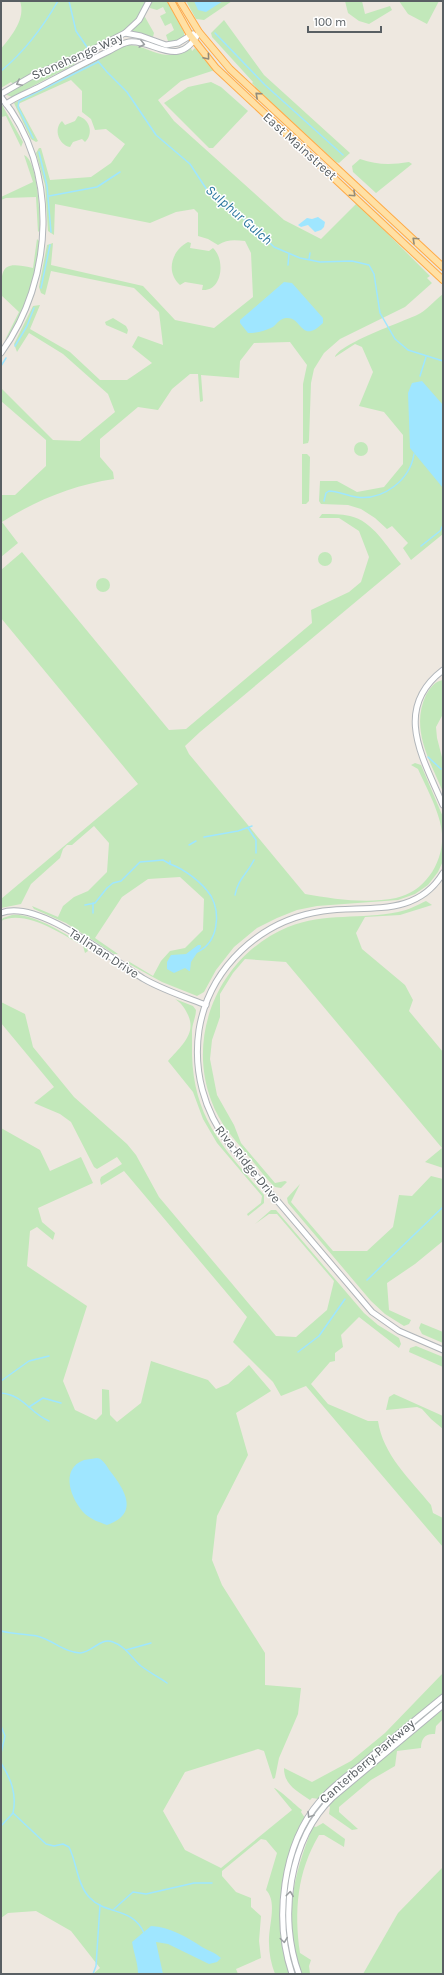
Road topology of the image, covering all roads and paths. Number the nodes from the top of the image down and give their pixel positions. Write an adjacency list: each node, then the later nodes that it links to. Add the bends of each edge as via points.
1 (149, 1): 5 (street, via 141,17)
2 (171, 1): 6 (main road, East Mainstreet)
3 (180, 1): 4 (main road, East Mainstreet)
4 (199, 32): 6 (street, Stonehenge Way); 10 (main road, East Mainstreet, one-way to 4, via 237,77)
5 (126, 33): 6 (street, Stonehenge Way, via 166,45); 7 (street, Stonehenge Way, one-way to 7, via 34,75)
6 (192, 38): 9 (street, Stonehenge Way, one-way to 6, via 84,62 131,42 172,52 182,49); 11 (main road, East Mainstreet, one-way to 11, via 224,76)
7 (1, 94)
8 (1, 97): 9 (street)
9 (6, 104): 12 (street, via 21,130 33,161 41,194 43,230 40,262 32,295 18,325)
10 (443, 267)
11 (443, 280)
12 (1, 352)
13 (443, 670): 14 (street, via 422,693 417,705 415,725 420,749)
14 (443, 805)
15 (443, 873): 17 (street, Riva Ridge Drive, via 428,892 402,905 315,912 275,926 249,943 232,960 218,979)
16 (1, 913): 17 (street, Tallman Drive, via 20,910 52,922 81,937 145,979 175,994)
17 (206, 1005): 18 (street, Riva Ridge Drive, via 198,1038 198,1072 207,1106 223,1135 372,1312 399,1331)
18 (443, 1350)
19 (443, 1697): 21 (street, Canterberry Parkway, one-way to 21, via 328,1792 304,1824 290,1864 283,1896 283,1938)
20 (443, 1705): 22 (street, Canterberry Parkway, one-way to 20, via 290,1941 289,1898 295,1868 312,1825 323,1807 337,1793)
21 (292, 1974)
22 (299, 1974)

